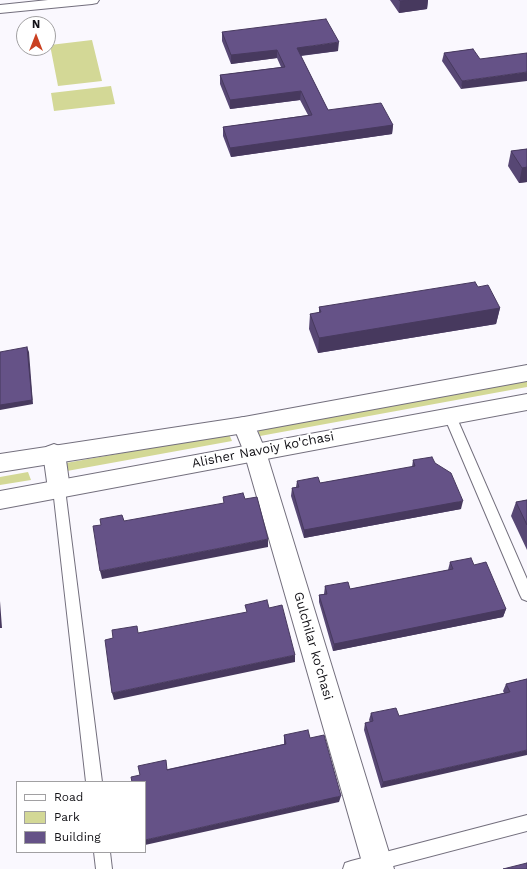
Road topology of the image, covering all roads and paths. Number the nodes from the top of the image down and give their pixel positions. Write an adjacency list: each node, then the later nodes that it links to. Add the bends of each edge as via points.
1 (92, 0): 2 (street)
2 (0, 9)
3 (527, 373): 6 (street)
4 (527, 402): 5 (street, Alisher Navoiy ko'chasi)
5 (450, 416): 7 (street, Alisher Navoiy ko'chasi); 12 (lane)
6 (244, 425): 7 (street, Gulchilar ko'chasi); 8 (street)
7 (255, 452): 10 (street, Alisher Navoiy ko'chasi); 16 (street, Gulchilar ko'chasi)
8 (54, 453): 9 (street); 10 (street)
9 (0, 463)
10 (59, 489): 11 (street, Alisher Navoiy ko'chasi); 13 (lane)
11 (0, 500)
12 (527, 595)
13 (94, 781)
14 (527, 823): 16 (lane)
15 (102, 853): 17 (lane)
16 (378, 866): 18 (lane)
17 (104, 869)
18 (351, 869)

